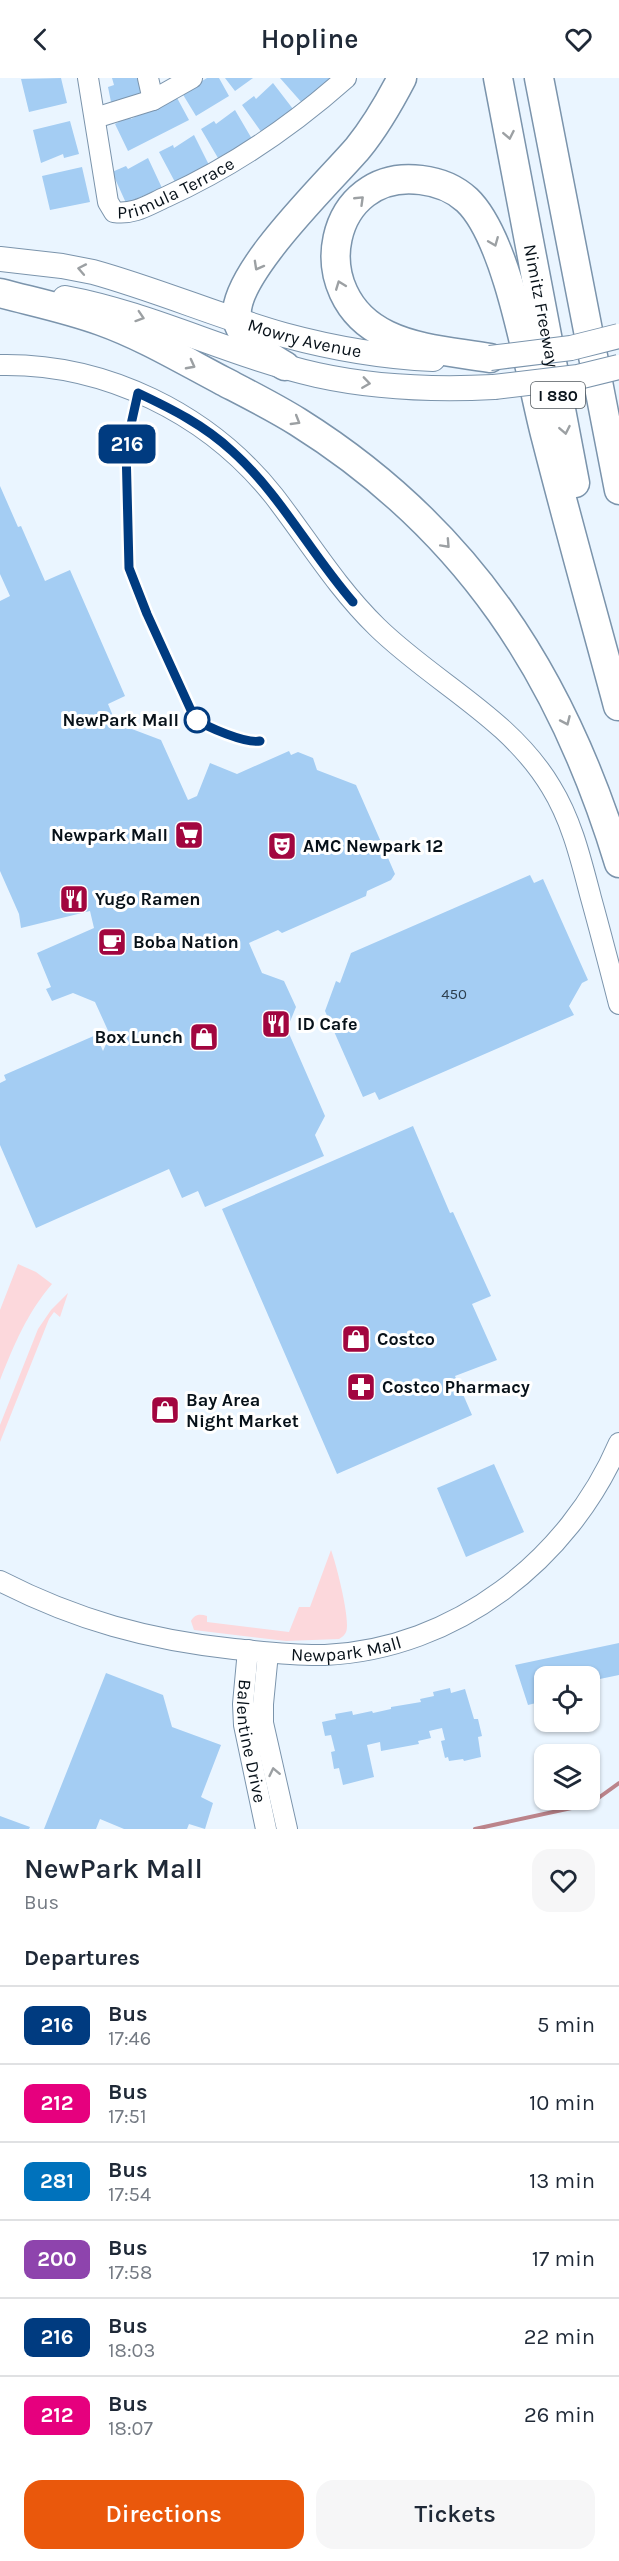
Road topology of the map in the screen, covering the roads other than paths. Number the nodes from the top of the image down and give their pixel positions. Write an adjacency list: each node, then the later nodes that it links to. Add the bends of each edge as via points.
1 (88, 78): 9 (street, Primula Terrace)
2 (148, 78): 8 (street)
3 (192, 78): 8 (street)
4 (346, 78): 9 (street, Primula Terrace, via 298,119 253,150 128,214 114,212 108,202)
5 (402, 78): 12 (highway, one-way to 12, via 357,148 262,258 238,303)
6 (498, 78): 20 (highway, Nimitz Freeway / I 880, one-way to 20)
7 (541, 86): 18 (highway); 19 (highway, I 880)
8 (153, 100): 9 (street)
9 (95, 118)
10 (0, 259): 12 (main road, Mowry Avenue, one-way to 10, via 93,272)
11 (0, 293): 16 (main road, Mowry Avenue, one-way to 16, via 87,302); 21 (highway, one-way to 21, via 103,322 163,350 297,421 350,457 399,498 470,570 531,656 584,763)
12 (237, 319): 14 (main road, Mowry Avenue, via 355,350 423,358); 16 (highway, via 249,340)
13 (619, 336): 14 (main road, Mowry Avenue, bridge, via 571,348)
14 (490, 358): 20 (highway, one-way to 20, via 402,341 371,326 347,302 335,268 337,236 350,210 371,190 408,179 432,181 461,194 473,205 491,235 513,303)
15 (0, 365): 22 (street, via 50,366 94,377 183,414 208,432 253,472 332,578 376,626 521,746 552,787 567,818)
16 (285, 366): 17 (main road, Mowry Avenue, one-way to 17, bridge, via 383,385 421,388 494,387 578,377)
17 (619, 367)
18 (619, 373)
19 (619, 490)
20 (619, 708)
21 (619, 863)
22 (619, 1005)
23 (619, 1443): 26 (street, Newpark Mall, via 593,1496 574,1522 531,1569 481,1605 428,1632 382,1646 326,1654)
24 (0, 1581): 25 (street, Newpark Mall, via 114,1628 176,1642)
25 (248, 1650): 26 (street, Newpark Mall); 27 (street, Balentine Drive, via 244,1725)
26 (268, 1653): 28 (street, Balentine Drive, one-way to 26, via 263,1723)
27 (266, 1829)
28 (287, 1829)

